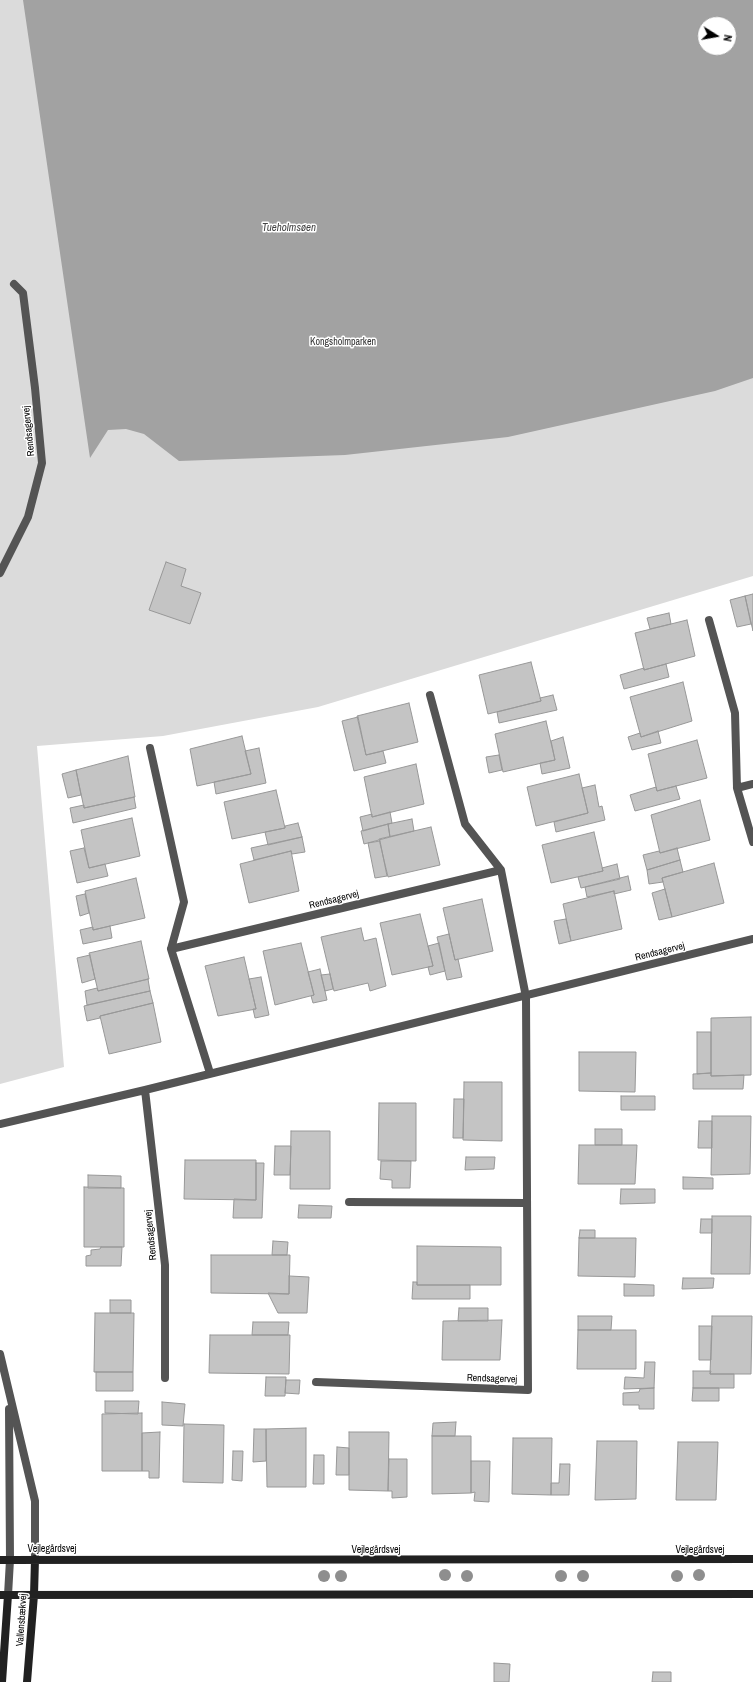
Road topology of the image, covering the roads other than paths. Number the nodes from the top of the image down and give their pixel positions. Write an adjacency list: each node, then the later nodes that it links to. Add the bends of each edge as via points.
1 (14, 284): 2 (street, Rendsagervej, via 23,293 42,463 28,517)
2 (0, 573)
3 (709, 620): 7 (street, via 735,713)
4 (430, 695): 9 (street, Rendsagervej, via 465,824)
5 (150, 748): 11 (street, via 184,902)
6 (753, 784): 7 (street)
7 (737, 788): 8 (street)
8 (753, 842)
9 (501, 870): 11 (street, Rendsagervej); 12 (street, Rendsagervej)
10 (753, 938): 12 (street, Rendsagervej)
11 (171, 949): 13 (street)
12 (526, 996): 13 (street, Rendsagervej); 17 (street, Rendsagervej)
13 (210, 1073): 14 (street, Rendsagervej)
14 (145, 1090): 15 (street, Rendsagervej); 19 (street, Rendsagervej, via 164,1265)
15 (0, 1124)
16 (349, 1202): 17 (street)
17 (526, 1203): 20 (street, Rendsagervej, via 528,1390)
18 (0, 1354): 21 (street)
19 (165, 1378)
20 (316, 1382)
21 (9, 1396): 22 (street, via 35,1501); 24 (street)
22 (35, 1559): 24 (street, Vejlegårdsvej); 25 (street, Vejlegårdsvej); 28 (street, Vallensbækvej)
23 (0, 1560): 24 (street, Vejlegårdsvej)
24 (10, 1560): 27 (street)
25 (753, 1560)
26 (753, 1594): 28 (street)
27 (4, 1595): 28 (street); 29 (street, Vallensbækvej)
28 (34, 1595): 30 (street, Vallensbækvej)
29 (2, 1682)
30 (27, 1682)

